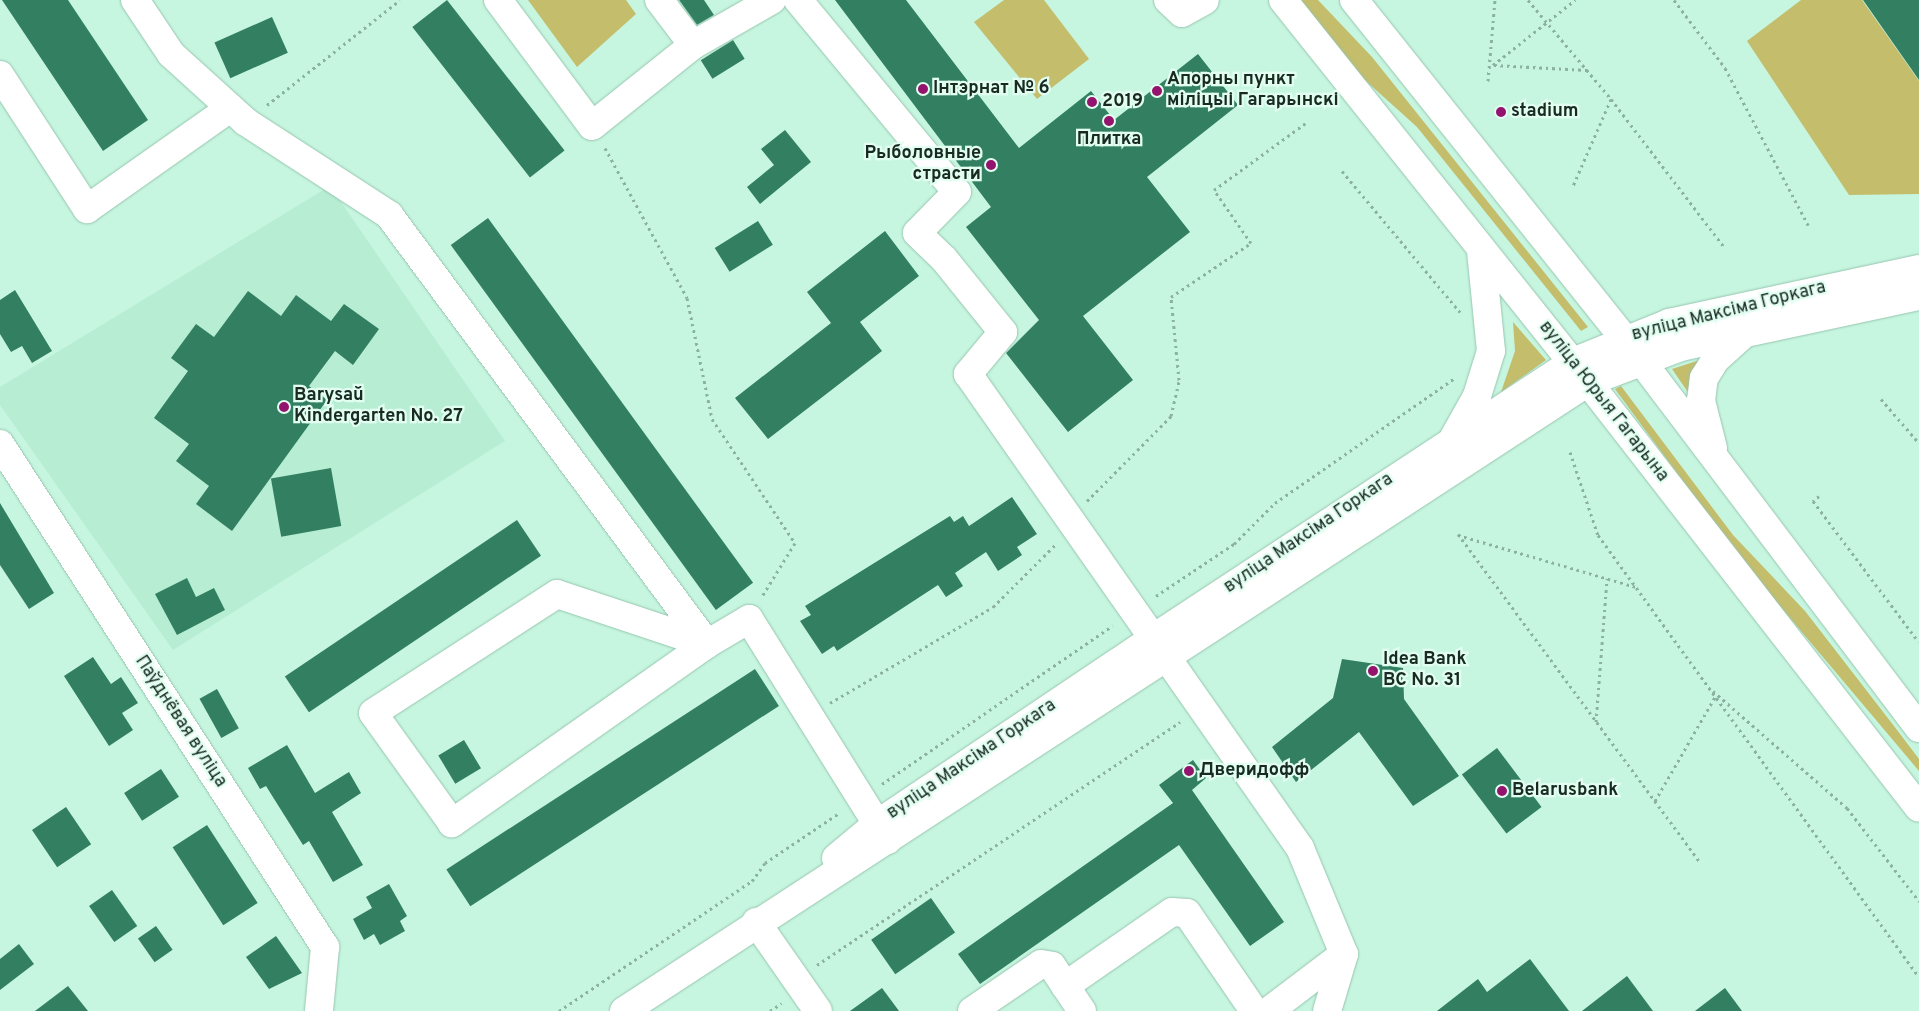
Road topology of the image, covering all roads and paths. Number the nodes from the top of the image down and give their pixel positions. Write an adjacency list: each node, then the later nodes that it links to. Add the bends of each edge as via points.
1 (135, 0): 22 (street, via 171,54)
2 (400, 0): 22 (path)
3 (498, 0): 24 (street)
4 (660, 0): 16 (street)
5 (772, 0): 16 (street)
6 (798, 0): 43 (street, via 957,192 917,233 944,258 1003,332 968,374)
7 (1168, 0): 8 (street, via 1182,13)
8 (1205, 0)
9 (1283, 0): 28 (street, вуліца Юрыя Гагарына)
10 (1354, 0): 34 (street)
11 (1495, 0): 17 (path)
12 (1528, 0): 15 (path)
13 (1574, 0): 15 (path)
14 (1674, 0): 27 (path, via 1725,68)
15 (1547, 22): 17 (path); 18 (path)
16 (693, 45): 24 (street)
17 (1493, 65): 18 (path); 20 (path)
18 (1587, 70): 21 (path)
19 (0, 76): 22 (street, via 87,209)
20 (1488, 81)
21 (1611, 99): 26 (path); 29 (path)
22 (238, 115): 48 (street, via 389,215)
23 (1306, 123): 43 (path, via 1214,190 1251,243 1171,297 1179,380 1170,416 1122,470)
24 (592, 126): 46 (path, via 687,298 712,419 795,543)
25 (1342, 171): 32 (path)
26 (1573, 186)
27 (1808, 225)
28 (1481, 248): 35 (street, вуліца Юрыя Гагарына); 37 (street, via 1491,351 1477,396)
29 (1725, 248)
30 (1919, 269): 34 (street, вуліца Максіма Горкага, via 1738,306)
31 (1919, 296): 33 (street, вуліца Максіма Горкага)
32 (1463, 316)
33 (1746, 332): 34 (street, вуліца Максіма Горкага); 41 (street, via 1716,359 1704,378 1700,401)
34 (1632, 348): 35 (street, вуліца Максіма Горкага); 41 (street)
35 (1580, 372): 37 (street, вуліца Максіма Горкага); 49 (street, вуліца Максіма Горкага); 57 (street, вуліца Юрыя Гагарына)
36 (1881, 399): 38 (path)
37 (1454, 437): 49 (street, вуліца Максіма Горкага)
38 (1919, 443)
39 (0, 445): 67 (street, Паўднёвая вуліца, via 326,947)
40 (1570, 452): 45 (path, via 1598,534)
41 (1716, 459): 55 (street)
42 (1819, 496): 47 (path, via 1813,501)
43 (1067, 520): 49 (street); 53 (path, via 1052,552 993,607)
44 (1606, 578): 45 (path); 54 (path); 54 (path, via 1458,534)
45 (1636, 587): 50 (path)
46 (749, 618): 48 (street); 53 (street)
47 (1919, 642)
48 (707, 644): 48 (street, via 557,594 374,713 452,823)
49 (1158, 649): 52 (street); 58 (street, вуліца Максіма Горкага)
50 (1711, 689): 51 (path); 61 (path, via 1846,808)
51 (1715, 697): 56 (path); 65 (path)
52 (1201, 708): 63 (street, via 1300,848); 66 (path, via 898,907 814,967)
53 (808, 714): 58 (street)
54 (1596, 722): 56 (path)
55 (1919, 728)
56 (1655, 801): 59 (path)
57 (1919, 808)
58 (883, 833): 62 (street, вуліца Максіма Горкага)
59 (1701, 863)
60 (752, 881): 68 (path)
61 (1919, 901)
62 (756, 922): 66 (street); 69 (street, вуліца Максіма Горкага)
63 (1344, 954): 75 (street); 76 (street)
64 (1059, 976): 72 (street, via 1041,964); 73 (street); 74 (street, via 1172,912 1187,913)
65 (1919, 977)
66 (804, 989): 70 (path); 71 (street)
67 (319, 1011)
68 (559, 1011)
69 (624, 1011)
70 (770, 1011)
71 (818, 1011)
72 (972, 1011)
73 (1082, 1011)
74 (1254, 1011)
75 (1269, 1011)
76 (1328, 1011)

